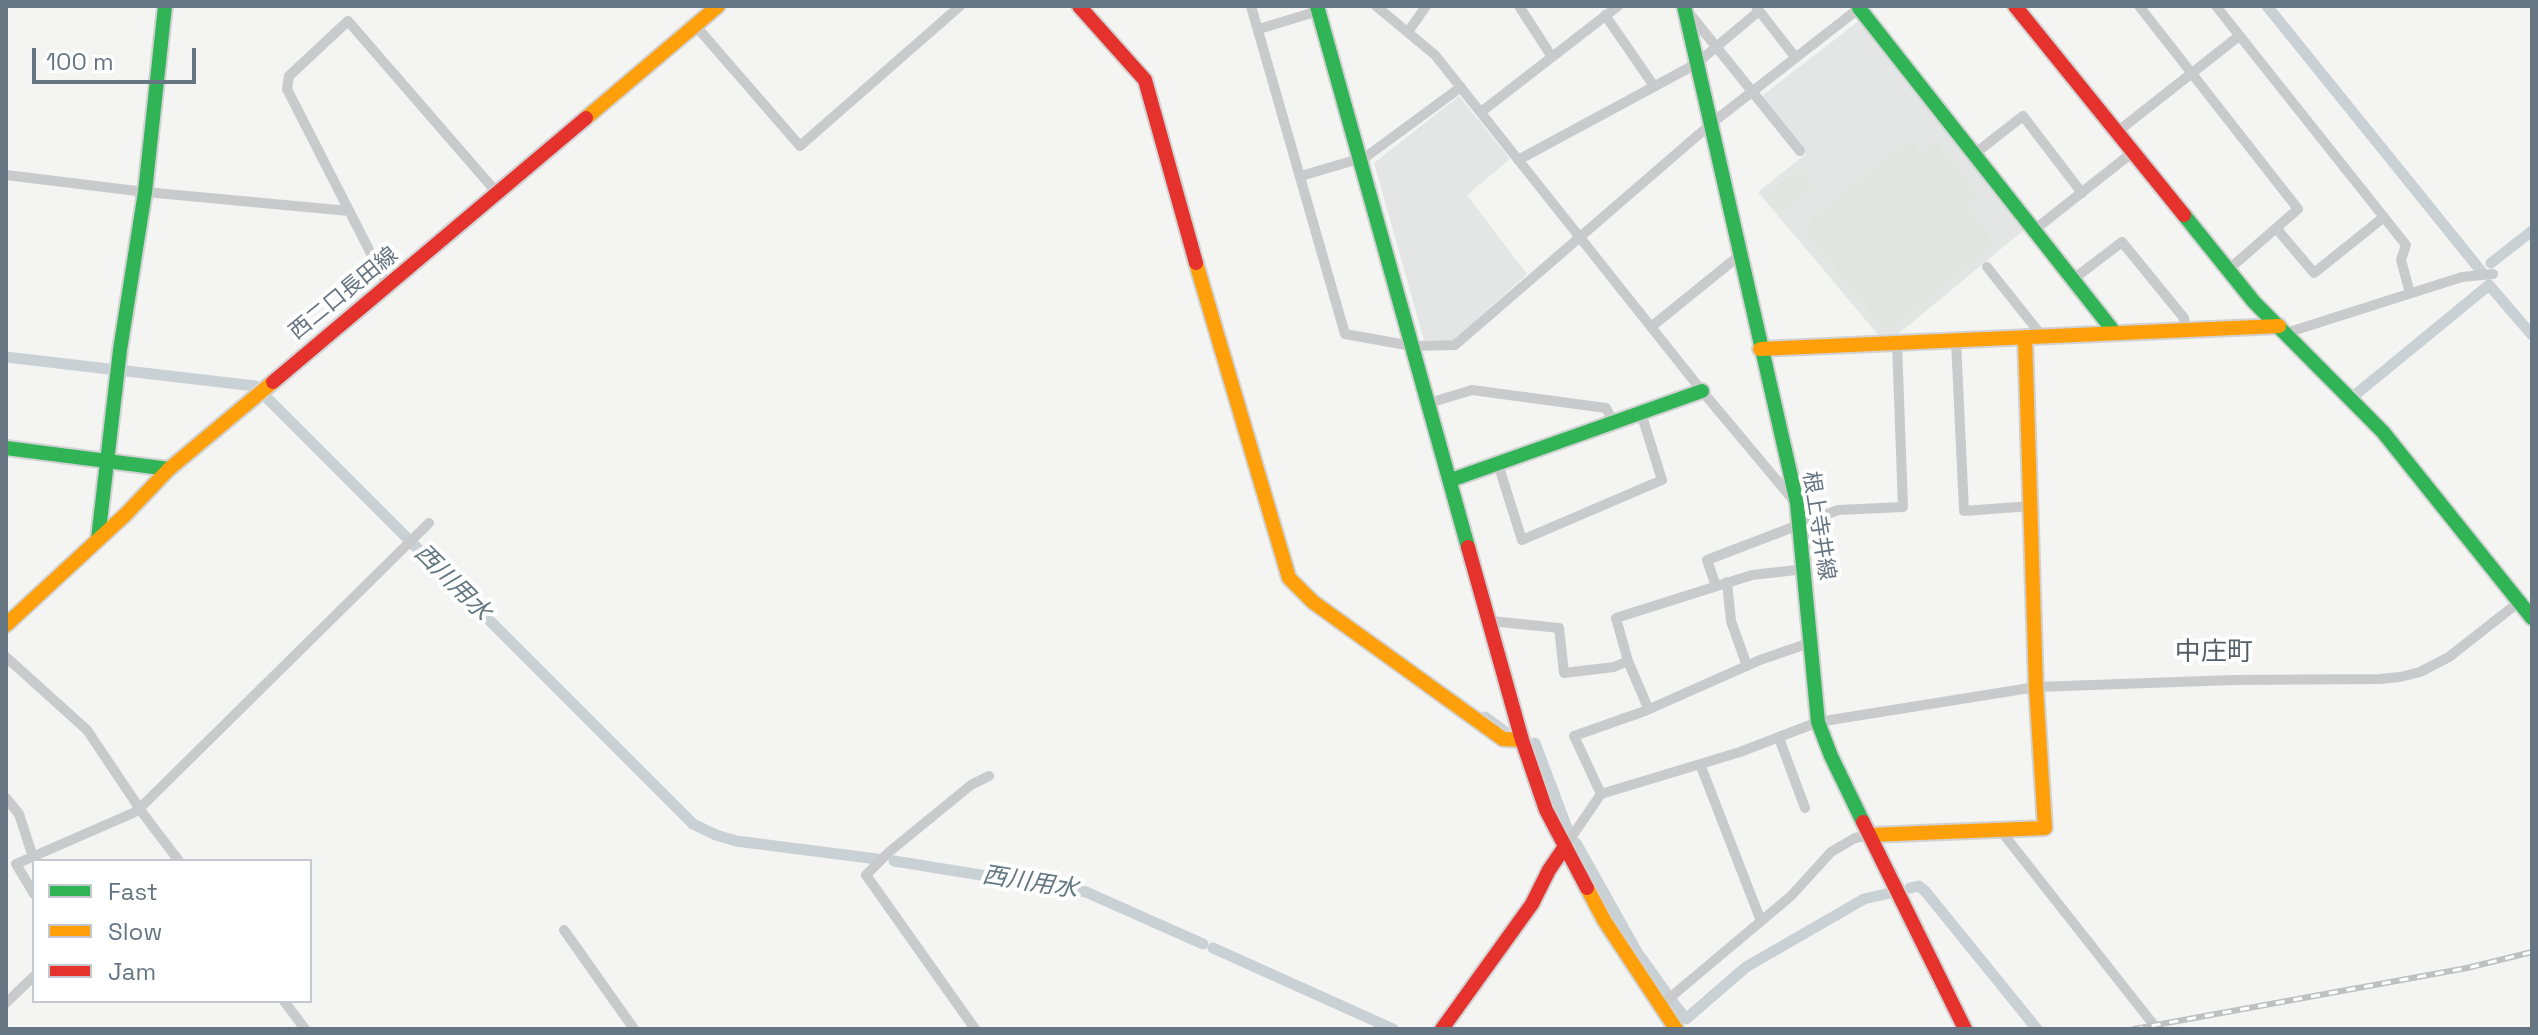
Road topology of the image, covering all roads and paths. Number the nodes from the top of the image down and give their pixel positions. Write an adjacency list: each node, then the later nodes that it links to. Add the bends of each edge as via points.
1 (165, 6): 41 (street)
2 (718, 6): 19 (street, 西二口長田線)
3 (960, 6): 19 (street, via 800,146)
4 (1079, 6): 94 (street, via 1145,80 1289,578 1313,602 1503,739)
5 (1251, 6): 20 (street)
6 (1376, 6): 17 (street)
7 (1426, 6): 21 (street)
8 (1519, 6): 24 (street)
9 (1618, 6): 18 (street)
10 (1684, 6): 23 (street); 26 (street, 根上寺井線)
11 (2015, 6): 33 (street)
12 (2139, 6): 27 (street)
13 (2216, 6): 22 (street)
14 (1861, 7): 25 (street); 36 (street)
15 (1757, 8): 23 (street); 25 (street)
16 (1317, 9): 20 (street); 38 (street)
17 (1392, 11): 21 (street)
18 (1605, 15): 24 (street); 28 (street)
19 (695, 25): 43 (street, 西二口長田線)
20 (1259, 29): 40 (street)
21 (1408, 32): 29 (street)
22 (2239, 36): 27 (street); 45 (street)
23 (1718, 46): 26 (street); 30 (street)
24 (1552, 57): 31 (street)
25 (1796, 58): 30 (street)
26 (1696, 64): 28 (street); 32 (street, 根上寺井線)
27 (2192, 73): 33 (street); 46 (street, via 2298,209)
28 (1654, 86): 37 (street)
29 (1461, 87): 31 (street); 38 (street)
30 (1753, 90): 32 (street); 34 (street)
31 (1481, 112): 37 (street)
32 (1712, 123): 48 (street); 49 (street, 根上寺井線)
33 (2117, 132): 35 (street)
34 (1800, 151)
35 (2133, 152): 42 (street); 51 (street)
36 (1973, 155): 42 (street, via 2023,116); 47 (street)
37 (1518, 160): 48 (street)
38 (1359, 162): 40 (street); 64 (street)
39 (6, 175): 41 (street)
40 (1301, 176): 64 (street, via 1345,334)
41 (145, 192): 44 (street); 71 (street)
42 (2082, 193): 47 (street)
43 (498, 194): 44 (street, via 348,21 289,76 287,89); 54 (street, 西二口長田線)
44 (349, 211): 54 (street)
45 (2384, 217): 46 (street, via 2314,273); 55 (street, via 2406,245 2401,260)
46 (2276, 228): 51 (street)
47 (2033, 231): 53 (street)
48 (1578, 237): 56 (street); 64 (street, via 1455,345)
49 (1740, 255): 56 (street); 65 (street, 根上寺井線)
50 (1987, 267): 60 (street)
51 (2228, 270): 58 (street)
52 (2493, 274): 55 (street)
53 (2072, 280): 57 (street, via 2122,242 2184,318); 59 (street)
54 (388, 287): 73 (street, 西二口長田線)
55 (2410, 293): 58 (street)
56 (1651, 327): 66 (street)
57 (2185, 330): 58 (street); 59 (street)
58 (2283, 330): 82 (street, via 2383,432)
59 (2115, 333): 60 (street)
60 (2042, 336): 61 (street)
61 (2025, 337): 62 (street); 76 (street)
62 (1956, 341): 63 (street); 76 (street, via 1964,511)
63 (1897, 344): 65 (street); 78 (street, via 1903,507 1838,510)
64 (1412, 346): 67 (street)
65 (1760, 349): 75 (street, 根上寺井線)
66 (1702, 391): 68 (street); 75 (street)
67 (1429, 403): 69 (street, via 1472,390 1606,408); 74 (street)
68 (1641, 413): 69 (street); 72 (street, via 1662,480 1522,540)
69 (1614, 423): 72 (street)
70 (6, 448): 71 (street)
71 (107, 461): 73 (street); 79 (street)
72 (1498, 464): 74 (street)
73 (169, 469): 79 (street, 西二口長田線)
74 (1451, 480): 84 (street)
75 (1797, 503): 78 (street, 根上寺井線)
76 (2031, 506): 90 (street)
77 (429, 523): 99 (street)
78 (1800, 525): 80 (street, 根上寺井線); 81 (street, via 1707,560)
79 (98, 539): 85 (street, 西二口長田線)
80 (1805, 569): 81 (street); 86 (street, 根上寺井線)
81 (1721, 584): 88 (street, via 1616,618); 89 (street)
82 (2519, 602): 83 (street); 90 (street, via 2449,657 2400,677)
83 (2532, 618)
84 (1491, 621): 88 (street, via 1559,628 1564,673); 94 (street)
85 (6, 625)
86 (1809, 643): 89 (street); 92 (street, 根上寺井線)
87 (6, 657): 99 (street, via 87,730)
88 (1628, 661): 91 (street)
89 (1747, 666): 91 (street)
90 (2036, 687): 92 (street); 101 (street, via 2045,828)
91 (1648, 708): 97 (street, via 1574,736)
92 (1818, 722): 93 (street); 102 (street, 根上寺井線)
93 (1779, 738): 95 (street); 100 (street)
94 (1522, 740): 103 (street)
95 (1700, 764): 97 (street); 108 (street)
96 (989, 776): 116 (street, via 971,785 866,875)
97 (1601, 794): 103 (street)
98 (6, 798): 104 (street, via 19,814)
99 (141, 807): 104 (street); 105 (street)
100 (1805, 808)
101 (2001, 831): 102 (street); 120 (street)
102 (1870, 835): 108 (street, via 1831,852); 119 (street, 根上寺井線)
103 (1564, 848): 113 (street); 117 (street, via 1532,904)
104 (33, 857): 106 (street)
105 (178, 859)
106 (11, 862): 107 (street)
107 (32, 891)
108 (1761, 921): 113 (street)
109 (564, 930): 115 (street)
110 (32, 978): 111 (street)
111 (6, 1003)
112 (286, 1003): 114 (street)
113 (1660, 1006): 118 (street)
114 (305, 1029)
115 (634, 1029)
116 (975, 1029)
117 (1442, 1029)
118 (1676, 1029)
119 (1965, 1029)
120 (2157, 1029)

